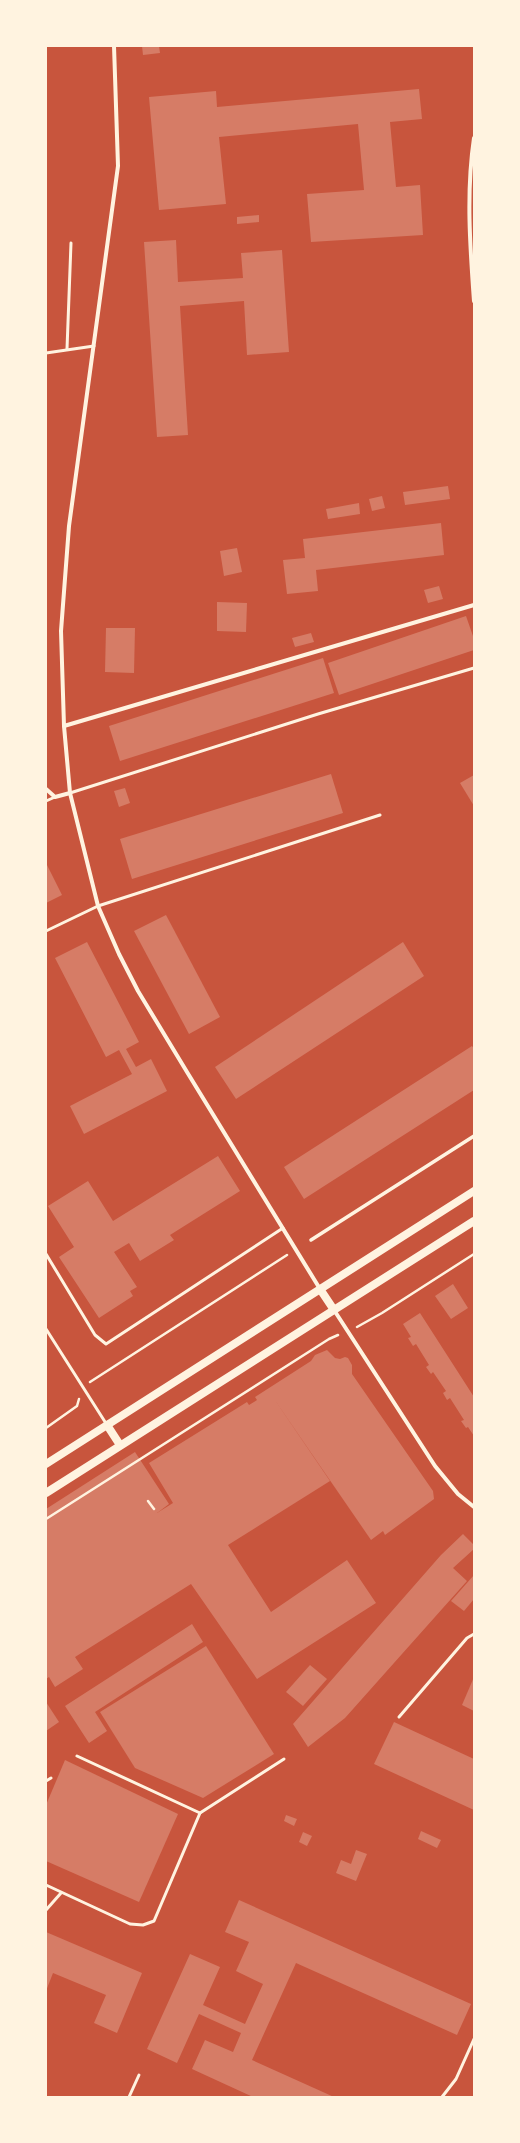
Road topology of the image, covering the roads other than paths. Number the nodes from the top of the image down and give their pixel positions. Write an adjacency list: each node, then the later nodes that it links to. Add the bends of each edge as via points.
1 (114, 46): 5 (street, via 118,166)
2 (474, 138): 4 (street, via 470,162 469,233)
3 (71, 243): 6 (lane)
4 (474, 299)
5 (94, 346): 6 (lane); 10 (street, via 69,526 61,631)
6 (67, 349): 7 (lane)
7 (46, 353)
8 (474, 605): 10 (street)
9 (474, 668): 12 (lane)
10 (64, 726): 12 (street)
11 (46, 789): 13 (street)
12 (70, 792): 13 (street); 16 (street)
13 (55, 797): 14 (lane)
14 (46, 801)
15 (380, 815): 16 (lane)
16 (98, 906): 17 (lane); 21 (street, via 138,991)
17 (46, 931)
18 (474, 1136): 22 (street)
19 (474, 1191): 24 (main road)
20 (474, 1221): 25 (main road)
21 (283, 1228): 23 (lane, via 106,1344 95,1334); 24 (street)
22 (312, 1240)
23 (46, 1254)
24 (320, 1289): 25 (main road); 27 (main road)
25 (334, 1310): 28 (main road); 31 (street, via 435,1466 458,1494)
26 (46, 1328): 27 (lane)
27 (107, 1425): 28 (main road); 29 (main road)
28 (120, 1445): 30 (main road)
29 (46, 1464)
30 (46, 1492)
31 (474, 1507)
32 (474, 1634): 33 (lane, via 467,1638)
33 (399, 1717)
34 (77, 1756): 38 (lane)
35 (284, 1759): 38 (lane)
36 (51, 1778): 37 (lane)
37 (46, 1781)
38 (200, 1813): 40 (lane, via 154,1921 144,1925 130,1924)
39 (46, 1885): 40 (lane)
40 (61, 1893): 41 (lane)
41 (46, 1910)
42 (474, 2039): 45 (lane, via 456,2080)
43 (139, 2075): 44 (lane)
44 (129, 2097)
45 (442, 2097)

